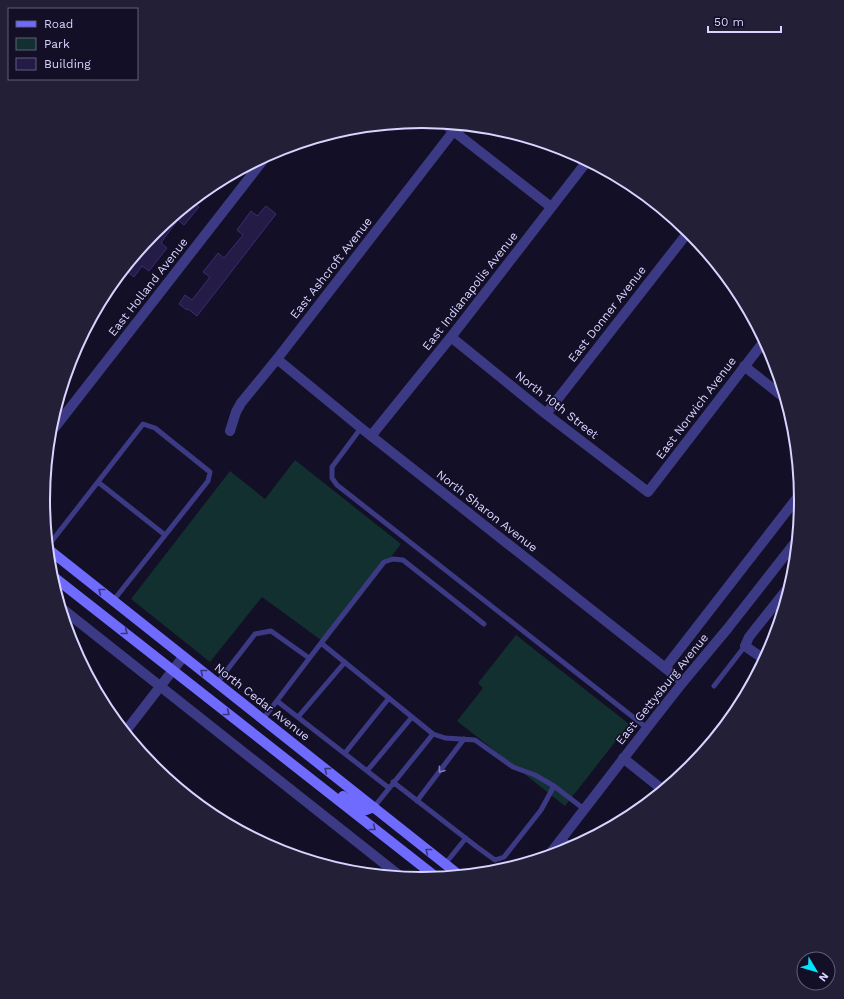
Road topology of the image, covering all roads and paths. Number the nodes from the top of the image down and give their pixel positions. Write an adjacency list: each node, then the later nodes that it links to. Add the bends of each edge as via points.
1 (455, 129): 9 (street, East Ashcroft Avenue)
2 (458, 129): 5 (street)
3 (259, 165): 13 (street, East Holland Avenue)
4 (584, 165): 5 (street, East Indianapolis Avenue)
5 (551, 207): 7 (street, East Indianapolis Avenue)
6 (685, 236): 12 (street, East Donner Avenue)
7 (451, 337): 12 (street, North 10th Street); 16 (street, East Indianapolis Avenue)
8 (761, 345): 10 (street, East Norwich Avenue)
9 (277, 359): 14 (street, North Sharon Avenue); 15 (street, East Ashcroft Avenue, via 241,403)
10 (744, 366): 11 (street); 18 (street, East Norwich Avenue)
11 (778, 393)
12 (546, 414): 18 (street, North 10th Street)
13 (58, 424)
14 (361, 428): 16 (street, North Sharon Avenue); 47 (lane, via 332,468 332,478 337,485)
15 (230, 431)
16 (371, 436): 35 (street, North Sharon Avenue)
17 (98, 482): 20 (lane); 20 (lane, via 143,424 155,428 210,472 208,481); 21 (lane)
18 (648, 492)
19 (794, 502): 35 (street)
20 (165, 535): 26 (lane)
21 (52, 540)
22 (791, 548): 37 (street, East Gettysburg Avenue)
23 (54, 554): 26 (main road, North Cedar Avenue, one-way to 23)
24 (59, 581): 36 (main road, one-way to 36)
25 (781, 597): 30 (street, via 749,637)
26 (113, 601): 32 (main road, North Cedar Avenue)
27 (68, 614): 39 (street)
28 (484, 624): 29 (lane, via 403,560 393,559 384,562)
29 (321, 642): 33 (lane); 34 (lane)
30 (745, 646): 31 (street); 40 (lane)
31 (760, 656)
32 (183, 657): 36 (street); 38 (main road, North Cedar Avenue, one-way to 32)
33 (309, 658): 38 (lane, via 271,631 255,634); 42 (lane)
34 (345, 662): 41 (lane); 43 (lane)
35 (665, 668): 37 (street, North Sharon Avenue)
36 (173, 670): 39 (street); 54 (main road, one-way to 54)
37 (683, 682): 47 (street, East Gettysburg Avenue)
38 (217, 683): 45 (main road, North Cedar Avenue)
39 (160, 686): 46 (street); 66 (street)
40 (714, 686)
41 (389, 698): 44 (lane); 50 (lane)
42 (277, 701): 43 (lane); 45 (lane)
43 (298, 717): 50 (lane)
44 (412, 717): 48 (lane); 52 (lane)
45 (263, 719): 59 (main road, North Cedar Avenue, one-way to 45)
46 (128, 728)
47 (647, 728): 51 (street, East Gettysburg Avenue)
48 (433, 734): 49 (lane, via 445,738); 53 (lane)
49 (464, 739): 55 (lane, via 475,740 513,767); 58 (lane, one-way to 58)
50 (345, 753): 52 (lane)
51 (623, 758): 56 (street); 60 (street, East Gettysburg Avenue)
52 (367, 771): 57 (lane)
53 (393, 782): 57 (lane); 58 (lane)
54 (318, 784): 59 (main road, via 330,788 361,809); 68 (main road, one-way to 68)
55 (554, 786): 60 (lane); 61 (lane, via 541,810 504,856 495,860)
56 (658, 786)
57 (389, 788): 59 (lane)
58 (417, 801): 61 (lane)
59 (374, 807): 65 (main road, North Cedar Avenue, one-way to 59)
60 (584, 809): 62 (street, East Gettysburg Avenue)
61 (466, 838): 65 (lane)
62 (562, 838): 63 (lane); 64 (street, East Gettysburg Avenue)
63 (567, 842)
64 (556, 846)
65 (445, 864): 67 (main road, North Cedar Avenue)
66 (393, 870)
67 (453, 870)
68 (429, 872)

